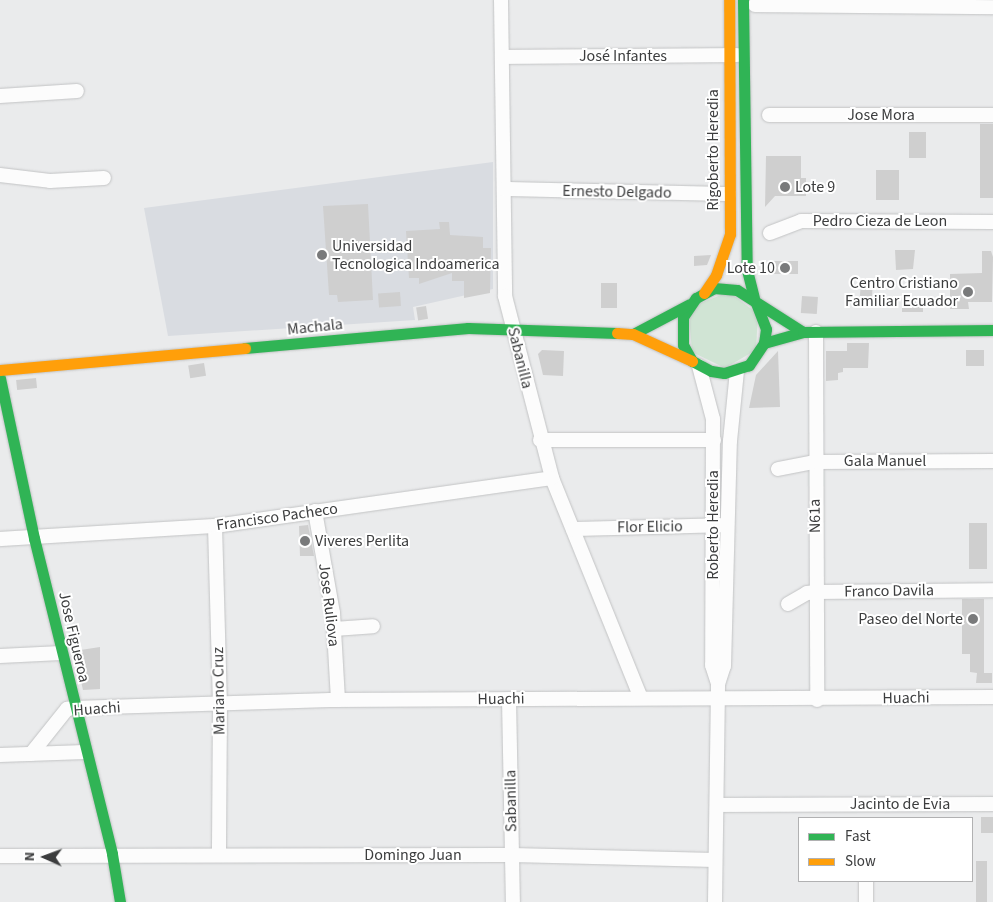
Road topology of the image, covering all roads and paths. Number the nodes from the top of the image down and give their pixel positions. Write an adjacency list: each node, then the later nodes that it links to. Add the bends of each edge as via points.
1 (501, 0): 7 (street, Sabanilla)
2 (730, 0): 5 (main road, Rigoberto Heredia)
3 (749, 3): 4 (street); 6 (main road, Rigoberto Heredia)
4 (993, 6)
5 (729, 55): 6 (street, José Infantes); 7 (street, José Infantes); 15 (main road, Rigoberto Heredia)
6 (744, 55): 19 (main road, Rigoberto Heredia, via 747,270)
7 (503, 57): 14 (street, Sabanilla)
8 (77, 91): 9 (street)
9 (0, 96)
10 (769, 115): 11 (street, Jose Mora)
11 (993, 115)
12 (0, 174): 13 (street, via 50,181)
13 (104, 178)
14 (504, 189): 15 (street, Ernesto Delgado); 22 (street, Sabanilla, via 505,296)
15 (729, 194): 18 (main road, Rigoberto Heredia, via 728,244 716,274)
16 (993, 222): 17 (street, Pedro Cieza de Leon, via 802,221)
17 (770, 233)
18 (704, 292): 19 (main road, via 726,287); 20 (main road, Rigoberto Heredia)
19 (755, 300): 23 (main road); 25 (main road, Rigoberto Heredia, via 766,329)
20 (690, 304): 24 (main road, Machala); 26 (main road, via 681,330 683,345)
21 (993, 330): 23 (main road)
22 (513, 331): 24 (main road, Machala); 27 (main road, Machala, via 468,328); 30 (street, Sabanilla)
23 (809, 332): 25 (main road); 33 (street, N61a)
24 (633, 334): 26 (main road, Machala)
25 (764, 343): 28 (main road, via 758,355)
26 (696, 363): 28 (main road, via 711,371); 31 (street, Roberto Heredia, via 713,419)
27 (0, 370)
28 (737, 371): 37 (street, Roberto Heredia)
29 (0, 378): 40 (main road, Jose Figueroa)
30 (540, 440): 31 (street); 35 (street, Sabanilla)
31 (714, 440): 37 (street, Roberto Heredia)
32 (993, 461): 33 (street, Gala Manuel)
33 (814, 462): 34 (street, Gala Manuel); 43 (street, N61a)
34 (778, 469)
35 (552, 478): 36 (street, Francisco Pacheco); 39 (street, Sabanilla)
36 (315, 511): 38 (street, Francisco Pacheco); 46 (street, Jose Ruliova)
37 (720, 525): 39 (street, Flor Elicio); 49 (street, Roberto Heredia, via 712,665)
38 (216, 526): 40 (street, Francisco Pacheco); 55 (street, Mariano Cruz)
39 (573, 529): 50 (street, Sabanilla)
40 (34, 538): 41 (street, Francisco Pacheco); 47 (main road, Jose Figueroa)
41 (0, 539)
42 (993, 590): 43 (street, Franco Davila)
43 (816, 592): 44 (street, Franco Davila); 54 (street, N61a)
44 (788, 604)
45 (374, 626): 46 (street)
46 (334, 629): 53 (street, Jose Ruliova)
47 (61, 653): 48 (street); 56 (main road, Jose Figueroa)
48 (0, 656)
49 (718, 691): 50 (street, Huachi); 54 (street, Huachi); 61 (street, Roberto Heredia)
50 (640, 696): 52 (street, Huachi)
51 (993, 697): 54 (street, Huachi)
52 (509, 699): 53 (street, Huachi); 63 (street, Sabanilla)
53 (338, 700): 55 (street, Huachi)
54 (816, 700)
55 (220, 704): 56 (street, Huachi); 65 (street, Mariano Cruz)
56 (74, 708): 57 (main road, Jose Figueroa); 58 (street, Huachi, via 67,709)
57 (86, 752): 58 (street); 62 (main road, Jose Figueroa)
58 (31, 754): 59 (street)
59 (0, 755)
60 (993, 804): 61 (street, Jacinto de Evia)
61 (717, 805): 66 (street, Roberto Heredia)
62 (112, 854): 64 (street, Domingo Juan); 65 (street, Domingo Juan); 68 (main road, Jose Figueroa)
63 (512, 855): 65 (street, Domingo Juan); 66 (street, Domingo Juan); 69 (street, Sabanilla)
64 (0, 856)
65 (219, 856)
66 (715, 860): 70 (street, Roberto Heredia)
67 (866, 882): 71 (street)
68 (120, 902)
69 (513, 902)
70 (715, 902)
71 (866, 902)

